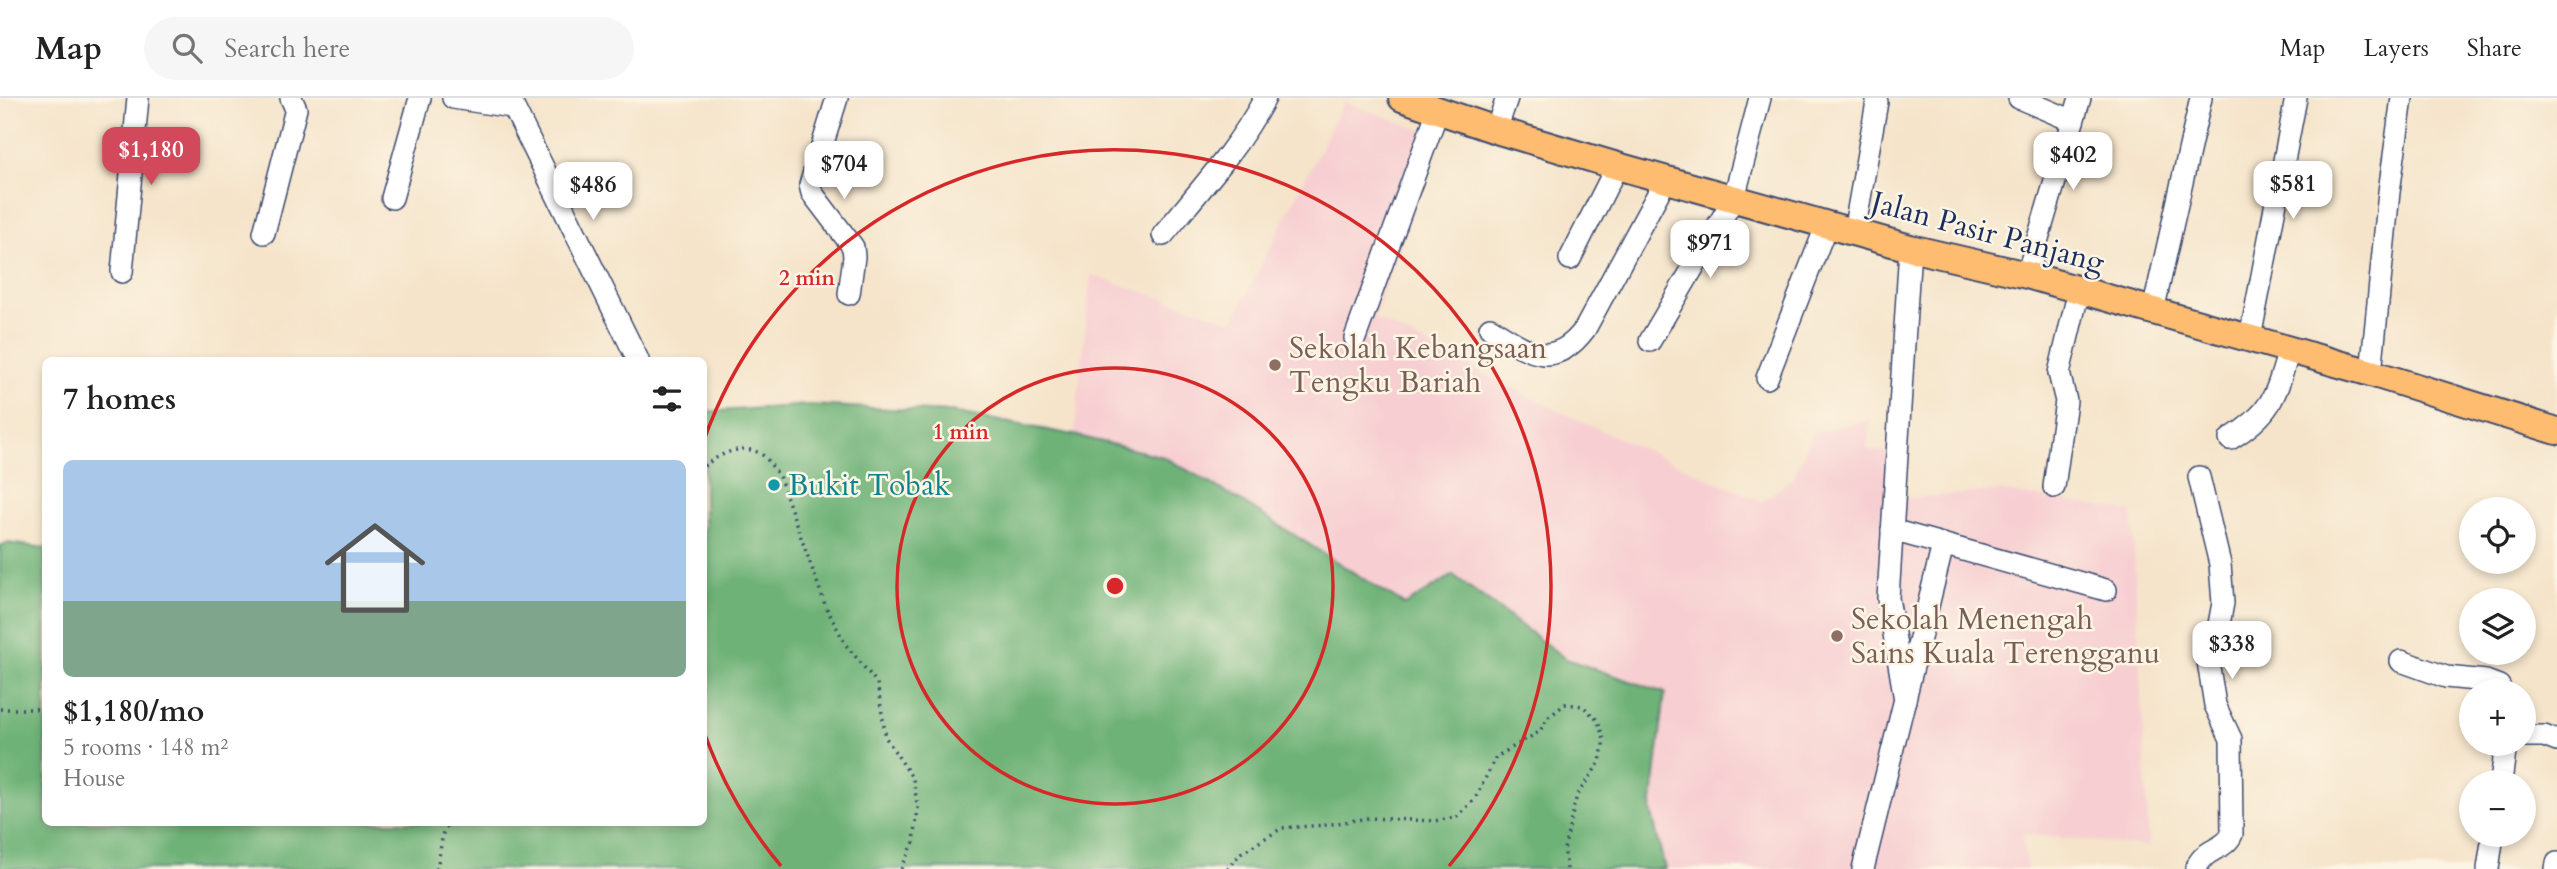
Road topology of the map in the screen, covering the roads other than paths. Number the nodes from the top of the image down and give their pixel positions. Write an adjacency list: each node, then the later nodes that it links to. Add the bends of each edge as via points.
1 (138, 98): 30 (street)
2 (291, 98): 26 (street, via 296,109)
3 (420, 98): 22 (street)
4 (453, 98): 16 (street)
5 (837, 98): 33 (street, via 810,185 853,247)
6 (1265, 98): 27 (street, via 1229,156)
7 (1402, 98): 17 (main road, Jalan Pasir Panjang)
8 (1507, 98): 19 (street)
9 (1760, 98): 23 (street)
10 (2019, 98): 18 (street)
11 (2080, 98): 18 (street)
12 (2201, 98): 34 (street)
13 (2296, 98): 37 (street)
14 (2402, 98): 41 (street)
15 (1877, 102): 25 (street)
16 (511, 103): 40 (street)
17 (1438, 110): 19 (main road, Jalan Pasir Panjang); 36 (street)
18 (2073, 121): 31 (street)
19 (1496, 130): 20 (main road, Jalan Pasir Panjang)
20 (1617, 166): 21 (main road, Jalan Pasir Panjang); 29 (street)
21 (1666, 179): 23 (main road, Jalan Pasir Panjang); 35 (street, via 1573,344 1545,354 1526,350)
22 (392, 198)
23 (1734, 198): 24 (main road, Jalan Pasir Panjang); 38 (street)
24 (1827, 224): 25 (main road, Jalan Pasir Panjang); 42 (street)
25 (1854, 232): 28 (main road, Jalan Pasir Panjang)
26 (264, 233)
27 (1163, 235)
28 (1910, 248): 31 (main road, Jalan Pasir Panjang); 47 (street)
29 (1570, 259)
30 (122, 272)
31 (2026, 275): 32 (main road, Jalan Pasir Panjang)
32 (2079, 290): 34 (main road, Jalan Pasir Panjang); 46 (street, via 2059,373 2066,401)
33 (849, 293)
34 (2153, 311): 37 (main road, Jalan Pasir Panjang)
35 (1490, 328)
36 (1355, 338)
37 (2250, 338): 39 (main road, Jalan Pasir Panjang)
38 (1650, 341)
39 (2289, 349): 41 (main road, Jalan Pasir Panjang); 44 (street, via 2272,402 2254,423)
40 (637, 357)
41 (2371, 373): 43 (main road, Jalan Pasir Panjang)
42 (1767, 378)
43 (2557, 431)
44 (2230, 439)
45 (2199, 477): 56 (street, via 2220,564 2223,603 2208,661 2215,705 2231,740 2232,834 2200,859)
46 (2054, 487)
47 (1892, 530): 48 (street); 52 (street, via 1888,598)
48 (1943, 545): 49 (street); 52 (street)
49 (2106, 590)
50 (2401, 661): 51 (street)
51 (2466, 679)
52 (1905, 700): 55 (street)
53 (2491, 847): 57 (street)
54 (2557, 863): 58 (street)
55 (1863, 869)
56 (2196, 869)
57 (2488, 869)
58 (2556, 869)

